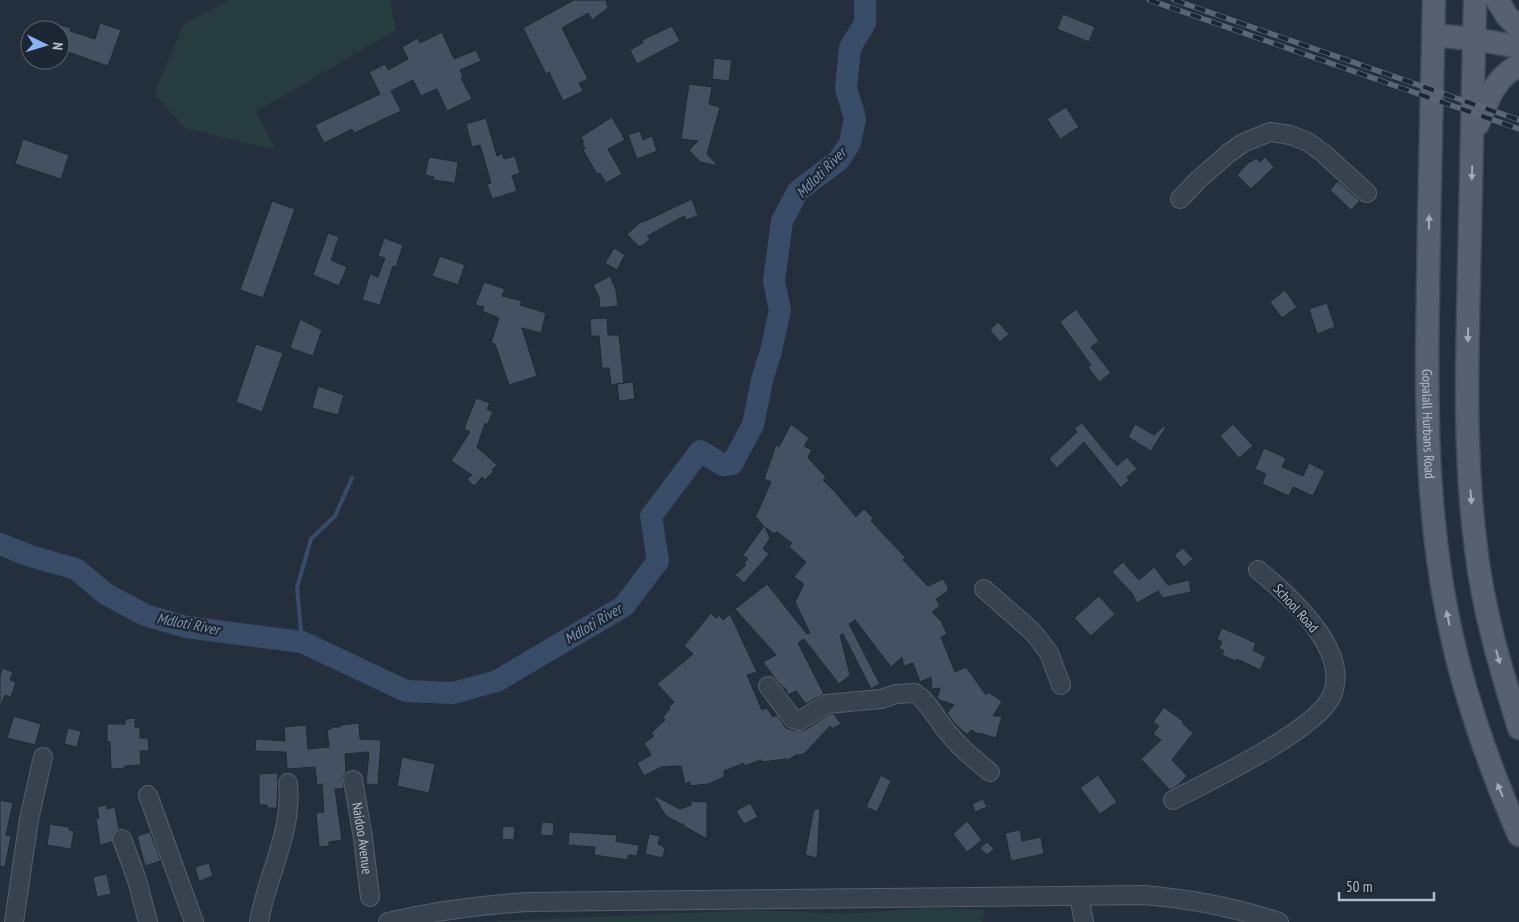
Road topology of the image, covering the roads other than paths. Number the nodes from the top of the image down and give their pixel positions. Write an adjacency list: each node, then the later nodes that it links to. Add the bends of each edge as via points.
1 (1434, 0): 5 (main road, Gopalall Hurbans Road)
2 (1475, 0): 6 (main road)
3 (1497, 0): 4 (main road)
4 (1519, 28)
5 (1433, 35): 6 (main road); 23 (main road, Gopalall Hurbans Road, one-way to 5, via 1497,783 1467,695 1447,613 1433,518 1426,392)
6 (1474, 39): 7 (main road); 9 (main road)
7 (1519, 47)
8 (1519, 65): 9 (main road, via 1493,87)
9 (1474, 134): 16 (main road, one-way to 16, via 1466,389 1470,492 1484,599)
10 (1367, 193): 11 (street, via 1308,142 1270,132 1243,143)
11 (1180, 199)
12 (1258, 570): 22 (street, School Road, via 1309,618 1325,643 1336,678 1331,697 1313,718 1280,742)
13 (984, 588): 15 (street, via 1034,632 1049,653)
14 (768, 686): 18 (street, via 791,716 799,721 828,704 915,694 965,752)
15 (1061, 686)
16 (1519, 728)
17 (43, 757): 27 (street, via 29,819)
18 (990, 772)
19 (353, 780): 26 (street, Naidoo Avenue)
20 (288, 782): 30 (street, via 287,822)
21 (148, 795): 29 (street)
22 (1173, 800)
23 (1519, 835)
24 (122, 839): 28 (street)
25 (1079, 896): 31 (street, via 527,902 447,909); 32 (street); 33 (street, via 1144,895 1197,901)
26 (370, 897)
27 (14, 922)
28 (148, 922)
29 (194, 922)
30 (259, 922)
31 (388, 922)
32 (1084, 922)
33 (1279, 922)

